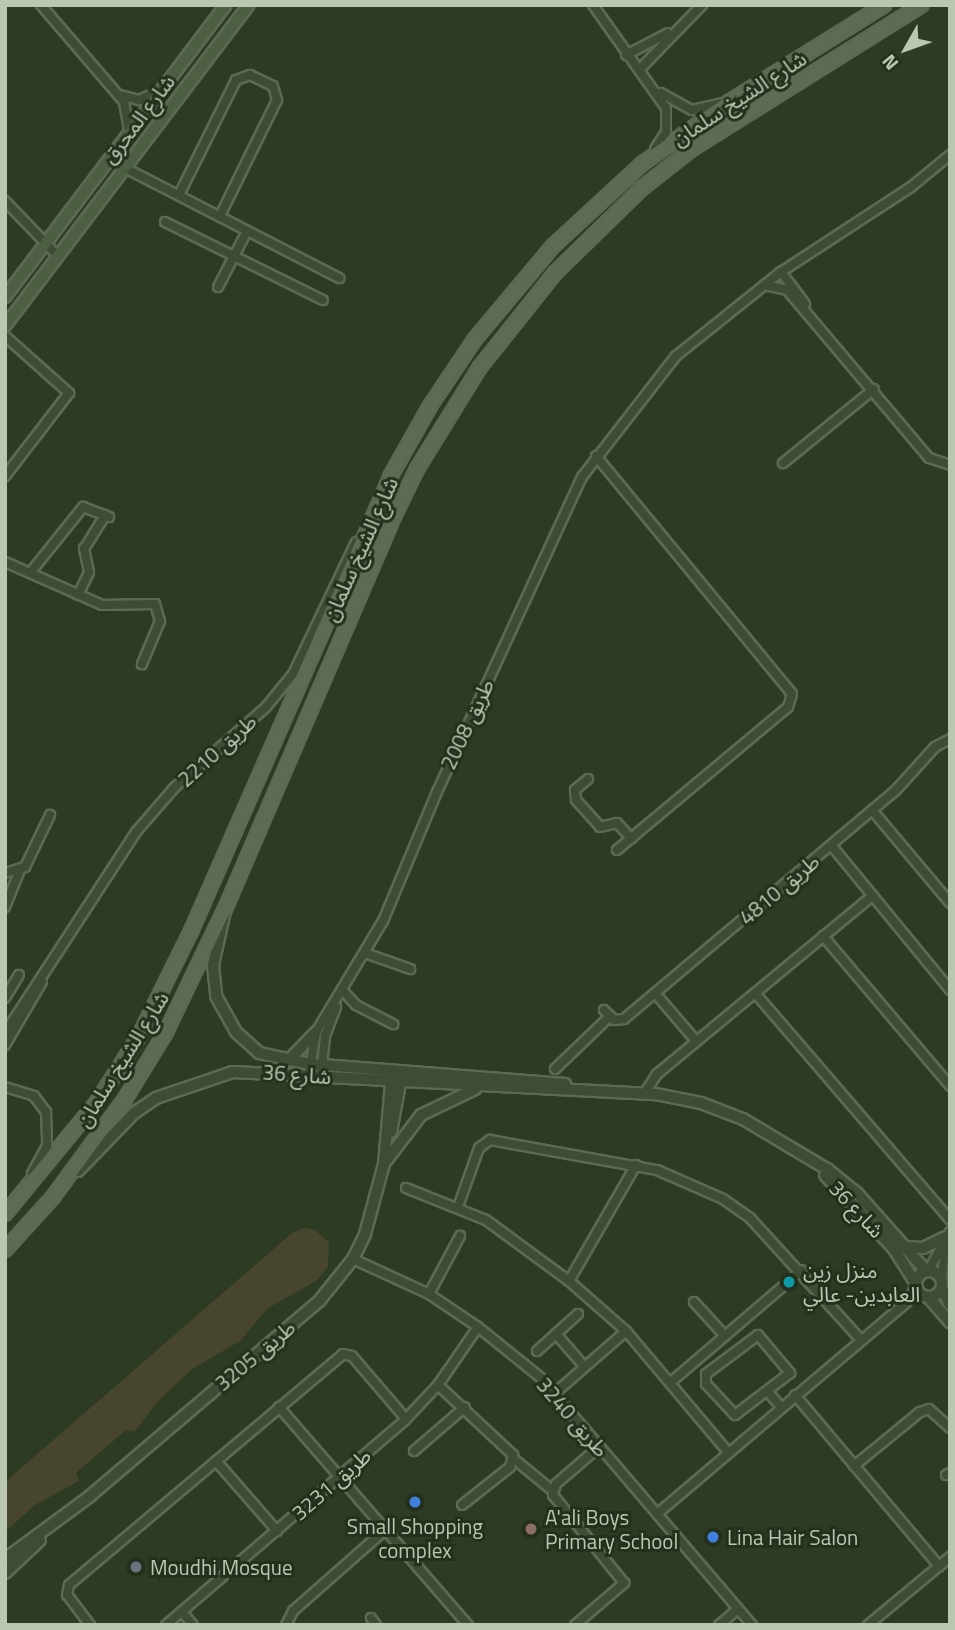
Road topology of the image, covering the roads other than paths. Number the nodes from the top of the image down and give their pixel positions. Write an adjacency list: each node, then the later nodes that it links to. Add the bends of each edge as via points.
1 (41, 5): 12 (street)
2 (249, 5): 18 (main road, شارع المحرق)
3 (595, 5): 9 (street)
4 (702, 5): 8 (street)
5 (884, 5): 13 (main road, شارع الشيخ سلمان)
6 (922, 5): 58 (main road, شارع الشيخ سلمان, via 692,149 597,230 516,319 453,407 417,469)
7 (224, 7): 11 (main road, شارع المحرق)
8 (682, 24): 9 (street); 10 (street)
9 (628, 54): 10 (street)
10 (640, 69): 13 (street, via 682,108); 17 (street, via 669,117 661,143)
11 (160, 91): 12 (street, via 139,100); 14 (main road, شارع المحرق)
12 (117, 94): 14 (street, via 129,111)
13 (729, 102): 17 (main road, شارع الشيخ سلمان)
14 (129, 131): 15 (main road, شارع المحرق)
15 (121, 143): 18 (main road); 24 (main road, شارع المحرق)
16 (950, 155): 27 (street, طريق 2008, via 911,187)
17 (642, 164): 41 (main road, شارع الشيخ سلمان, via 553,246 499,307 429,406)
18 (125, 167): 19 (street); 25 (main road, شارع المحرق)
19 (179, 195): 21 (street); 21 (street, via 236,80 250,75 273,86 277,100)
20 (5, 201): 24 (street)
21 (220, 216): 23 (street)
22 (165, 222): 26 (street)
23 (247, 230): 26 (street); 28 (street)
24 (44, 246): 25 (street); 31 (main road, شارع المحرق)
25 (58, 256): 34 (main road, شارع المحرق)
26 (234, 256): 30 (street); 32 (street)
27 (780, 272): 29 (street, طريق 2008); 33 (street)
28 (340, 278)
29 (764, 285): 33 (street, via 783,287); 37 (street, طريق 2008, via 676,356)
30 (218, 287)
31 (5, 297)
32 (323, 300)
33 (814, 318): 36 (street)
34 (5, 326)
35 (5, 336): 40 (street, via 69,393)
36 (874, 389): 38 (street); 39 (street, via 929,458)
37 (596, 456): 50 (street, via 792,694 788,707); 60 (street, طريق 2008, via 576,489)
38 (783, 463)
39 (950, 465)
40 (5, 476)
41 (373, 514): 63 (street, طريق 2210, via 293,674 266,707 155,808 118,855); 91 (main road, شارع الشيخ سلمان, via 165,987 97,1102)
42 (5, 562): 43 (street)
43 (30, 573): 44 (street); 44 (street, via 81,508 88,506 107,516 84,549 89,572)
44 (78, 595): 45 (street, via 102,605 146,601 158,607 160,621)
45 (142, 664)
46 (950, 739): 48 (street, طريق 4810, via 935,747)
47 (588, 779): 50 (street, via 576,790 576,800 600,827 617,823)
48 (872, 810): 51 (street, طريق 4810); 56 (street)
49 (50, 815): 53 (street)
50 (631, 838): 52 (street)
51 (831, 845): 55 (street); 67 (street, طريق 4810)
52 (617, 850)
53 (20, 870): 54 (street); 57 (street)
54 (5, 873)
55 (872, 896): 59 (street); 64 (street)
56 (950, 903)
57 (5, 906)
58 (225, 909): 74 (street, شارع 36, via 213,965 216,996 243,1040 269,1058); 89 (main road, شارع الشيخ سلمان, via 166,1032 125,1099)
59 (823, 936): 68 (street); 81 (street)
60 (365, 953): 61 (street); 66 (street, طريق 2008)
61 (410, 969)
62 (19, 975): 65 (street)
63 (42, 975): 71 (street, طريق 2210); 73 (street, طريق 2210, via 38,994)
64 (950, 990)
65 (7, 992)
66 (342, 993): 69 (street); 70 (street, طريق 2008); 77 (street, طريق 2008, via 325,1036)
67 (655, 993): 72 (street); 76 (street, طريق 4810, via 622,1021 607,1013)
68 (755, 993): 72 (street); 92 (street)
69 (393, 1024)
70 (316, 1032): 74 (street); 75 (street, طريق 2008)
71 (5, 1033)
72 (696, 1041): 84 (street, via 657,1074)
73 (5, 1045)
74 (288, 1061): 75 (street, شارع 36)
75 (310, 1069): 77 (street, شارع 36); 89 (street, شارع 36, via 233,1072 156,1098 125,1122)
76 (555, 1069)
77 (321, 1070): 78 (street, شارع 36)
78 (397, 1077): 80 (street, شارع 36); 83 (street, شارع 36, via 514,1077); 86 (street, طريق 3205)
79 (5, 1080): 82 (street)
80 (482, 1086): 83 (street, شارع 36); 86 (street, via 421,1115)
81 (950, 1086)
82 (9, 1087): 91 (street, via 42,1105 49,1129 44,1153)
83 (586, 1089): 84 (street, شارع 36)
84 (644, 1094): 85 (street, شارع 36, via 722,1110)
85 (787, 1143): 95 (street, شارع 36, via 857,1193); 102 (street, شارع 36, via 851,1200 894,1249)
86 (384, 1164): 97 (street, طريق 3205)
87 (636, 1165): 90 (street, via 491,1140 479,1148); 98 (street, via 723,1199 769,1235); 100 (street)
88 (406, 1188): 90 (street)
89 (54, 1197): 96 (main road, شارع الشيخ سلمان)
90 (458, 1206): 100 (street, via 486,1220)
91 (9, 1210)
92 (950, 1220)
93 (948, 1235): 95 (street, via 923,1248); 99 (street); 101 (street)
94 (460, 1236): 103 (street)
95 (904, 1247): 99 (street, شارع 36)
96 (5, 1250)
97 (353, 1259): 103 (street, طريق 3240); 137 (street, طريق 3205, via 320,1300)
98 (802, 1270): 113 (street); 114 (street)
99 (927, 1271): 101 (street, شارع 36); 102 (street)
100 (569, 1281): 111 (street)
101 (942, 1284): 104 (street); 107 (street)
102 (916, 1285): 104 (street, شارع 36); 106 (street)
103 (429, 1294): 110 (street, طريق 3240)
104 (927, 1298): 106 (street); 109 (street)
105 (694, 1302): 113 (street)
106 (906, 1303): 114 (street)
107 (950, 1305)
108 (578, 1314): 112 (street)
109 (950, 1322)
110 (478, 1326): 118 (street, طريق 3231); 120 (street, طريق 3240)
111 (626, 1331): 116 (street); 117 (street)
112 (556, 1334): 115 (street); 116 (street)
113 (725, 1336): 117 (street)
114 (861, 1340): 121 (street)
115 (537, 1351)
116 (584, 1366): 120 (street)
117 (671, 1382): 129 (street)
118 (438, 1384): 123 (street); 125 (street, طريق 3231)
119 (768, 1392): 119 (street, via 790,1373 758,1335 704,1379 735,1415); 124 (street)
120 (555, 1393): 127 (street, طريق 3240)
121 (795, 1395): 124 (street); 132 (street)
122 (279, 1407): 125 (street, via 348,1353); 131 (street); 133 (street)
123 (465, 1407): 128 (street); 130 (street)
124 (781, 1407): 129 (street)
125 (406, 1419): 133 (street, طريق 3231)
126 (950, 1428): 132 (street, via 929,1409 920,1412)
127 (600, 1446): 134 (street); 136 (street, طريق 3240)
128 (414, 1451)
129 (727, 1451): 136 (street)
130 (514, 1459): 134 (street); 135 (street)
131 (216, 1461): 139 (street); 147 (street, via 69,1585 68,1598)
132 (854, 1466): 142 (street)
133 (339, 1476): 138 (street); 139 (street, طريق 3231)
134 (553, 1491): 152 (street, via 556,1502 624,1583)
135 (462, 1505)
136 (657, 1514): 144 (street, طريق 3240)
137 (57, 1522): 141 (street, طريق 3205); 143 (street, طريق 3205)
138 (386, 1529): 150 (street, via 293,1611); 151 (street)
139 (277, 1531): 145 (street, طريق 3231)
140 (950, 1557): 142 (street)
141 (5, 1559)
142 (939, 1566): 146 (street)
143 (5, 1573)
144 (738, 1609): 153 (street); 154 (street, طريق 3240)
145 (182, 1612): 148 (street, طريق 3231); 149 (street)
146 (874, 1623)
147 (90, 1625)
148 (166, 1625)
149 (193, 1625)
150 (286, 1625)
151 (468, 1625)
152 (575, 1625)
153 (719, 1625)
154 (752, 1625)

